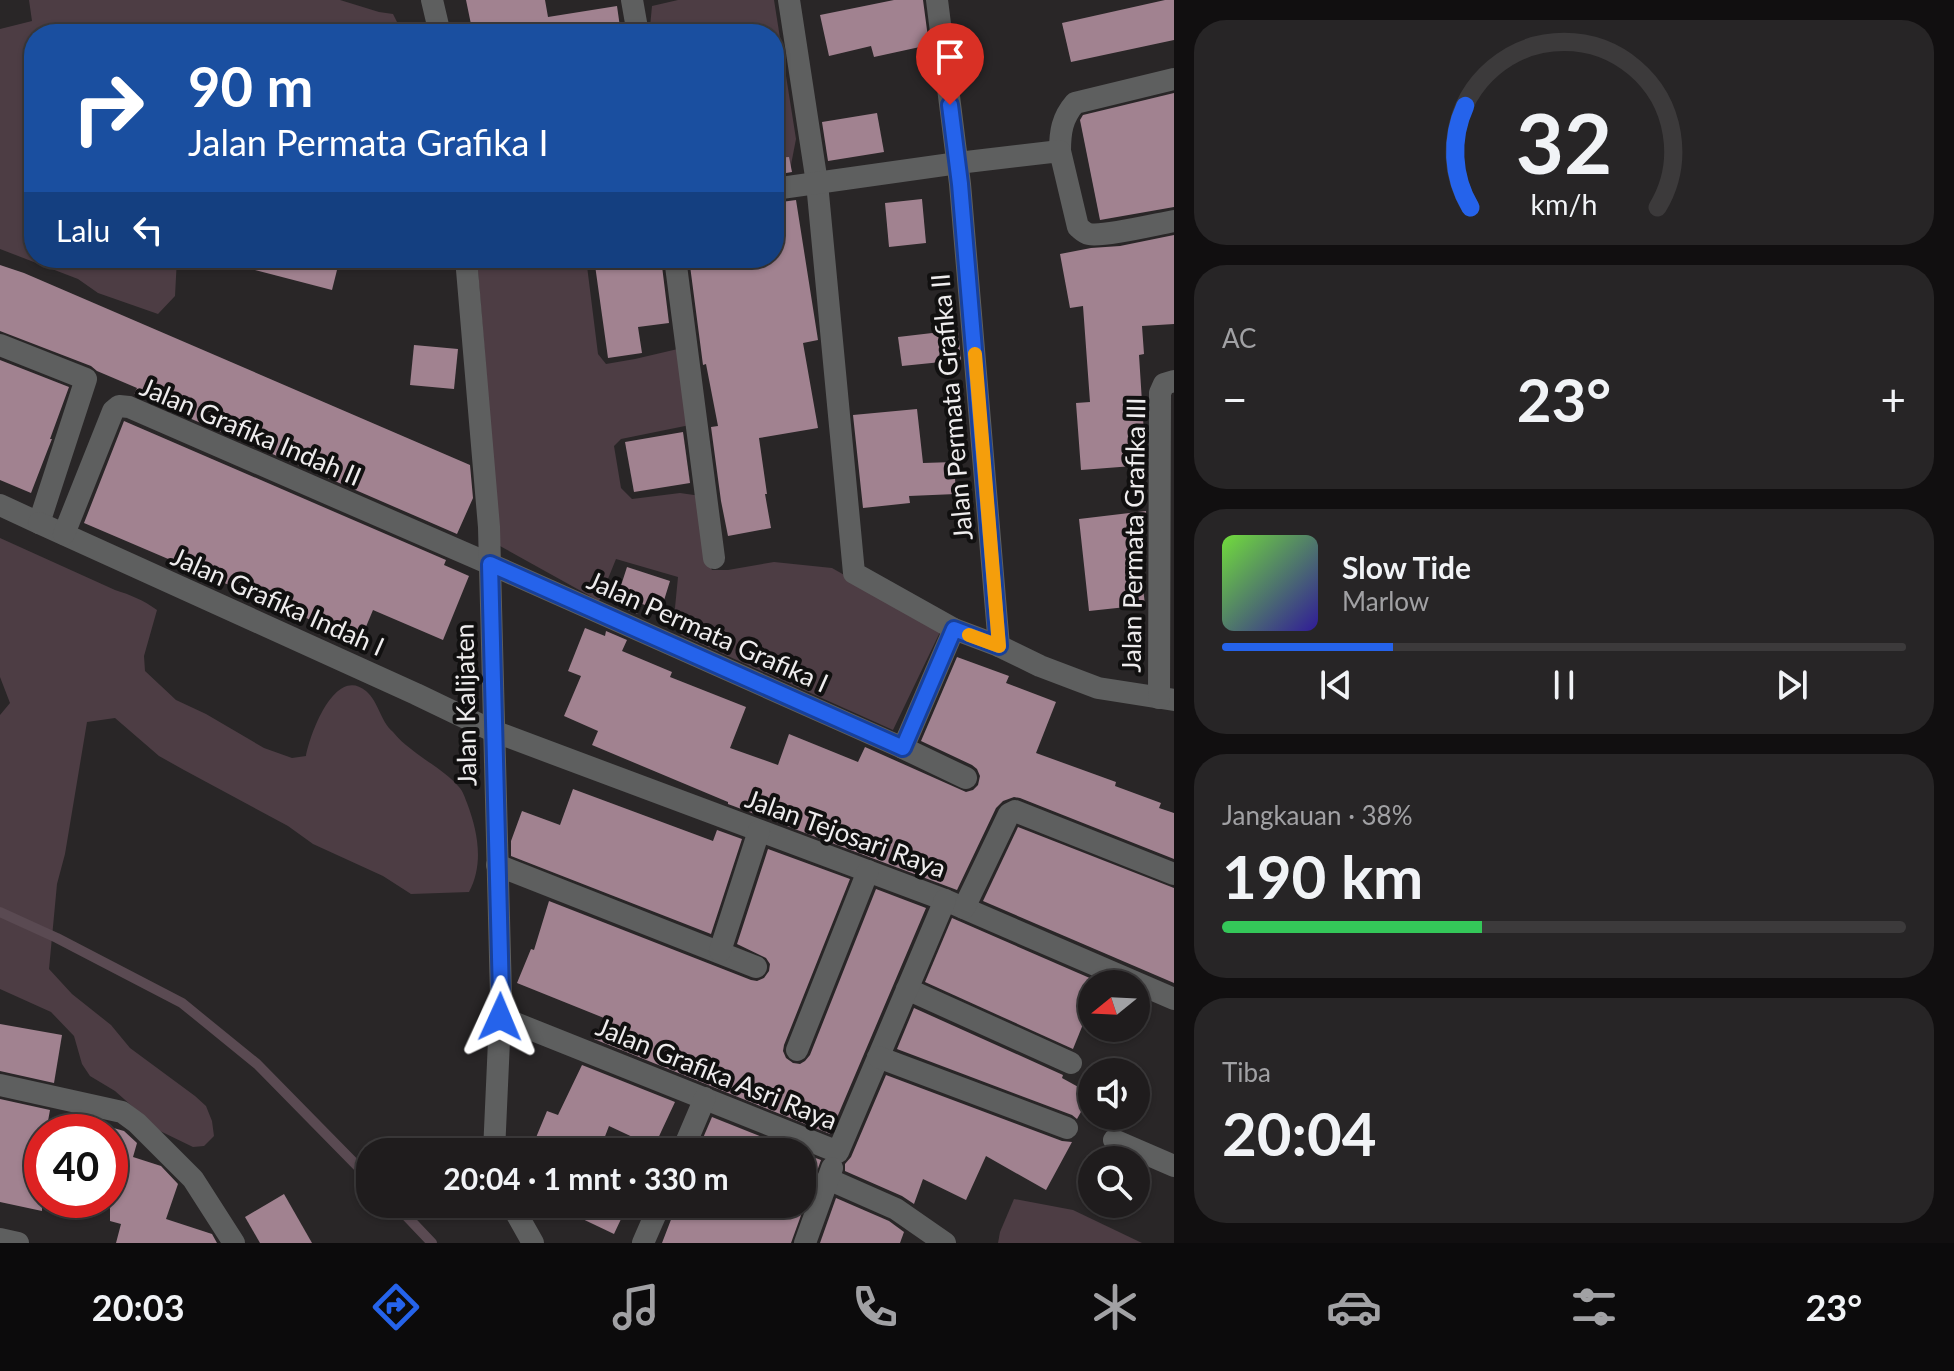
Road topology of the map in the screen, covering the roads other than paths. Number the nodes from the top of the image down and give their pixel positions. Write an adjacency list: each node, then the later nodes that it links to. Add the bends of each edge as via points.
1 (432, 0): 5 (street)
2 (632, 0): 6 (street)
3 (789, 0): 10 (street)
4 (937, 0): 9 (street, Jalan Permata Grafika II)
5 (438, 24)
6 (636, 24)
7 (1174, 79): 8 (street, via 1075,103 1063,121)
8 (1060, 151): 9 (street); 12 (street, via 1083,231 1102,234)
9 (958, 163): 10 (street); 23 (street, Jalan Permata Grafika II)
10 (817, 183): 11 (street); 22 (street, Jalan Permata Grafika III, via 854,573)
11 (784, 188)
12 (1174, 221)
13 (467, 268): 21 (street, Jalan Kalijaten)
14 (676, 268): 20 (street)
15 (0, 345): 18 (street, via 86,379)
16 (1174, 381): 24 (street, Jalan Permata Grafika III, via 1164,384 1160,393)
17 (0, 505): 18 (street, Jalan Grafika Indah I)
18 (39, 523): 19 (street, Jalan Grafika Indah I)
19 (64, 534): 21 (street, Jalan Grafika Indah II, via 119,406); 25 (street, Jalan Grafika Indah I)
20 (714, 558)
21 (490, 564): 25 (street, Jalan Kalijaten); 26 (street, Jalan Permata Grafika I)
22 (954, 629): 23 (street, Jalan Permata Grafika III); 26 (street)
23 (999, 646): 24 (street, Jalan Permata Grafika III, via 1098,688)
24 (1167, 699)
25 (493, 731): 28 (street, Jalan Tejosari Raya); 29 (street, Jalan Kalijaten)
26 (903, 748): 27 (street, Jalan Permata Grafika I)
27 (966, 778)
28 (759, 831): 30 (street, Jalan Tejosari Raya); 33 (street)
29 (497, 865): 33 (street); 37 (street, Jalan Kalijaten)
30 (868, 871): 32 (street, Jalan Tejosari Raya); 38 (street)
31 (1174, 874): 32 (street, Jalan Grafika Asri Raya, via 1015,811)
32 (954, 904): 35 (street, Jalan Grafika Asri Raya); 36 (street, Jalan Tejosari Raya)
33 (720, 951): 34 (street)
34 (756, 967)
35 (907, 989): 39 (street, Jalan Grafika Asri Raya); 40 (street)
36 (1174, 999)
37 (500, 1017): 42 (street, Jalan Grafika Asri Raya); 44 (street, Jalan Kalijaten)
38 (797, 1050)
39 (878, 1057): 43 (street); 47 (street, Jalan Grafika Asri Raya)
40 (1071, 1063)
41 (0, 1085): 54 (street, via 122,1112 193,1179)
42 (705, 1098): 45 (street); 47 (street, Jalan Grafika Asri Raya)
43 (1067, 1128)
44 (495, 1138)
45 (688, 1138)
46 (1114, 1140): 48 (street)
47 (838, 1152): 49 (street)
48 (1174, 1166)
49 (828, 1179): 57 (street); 58 (street, via 896,1209)
50 (519, 1218): 55 (street)
51 (654, 1218): 56 (street)
52 (0, 1239): 53 (street)
53 (18, 1243)
54 (234, 1243)
55 (533, 1243)
56 (643, 1243)
57 (805, 1243)
58 (945, 1243)

